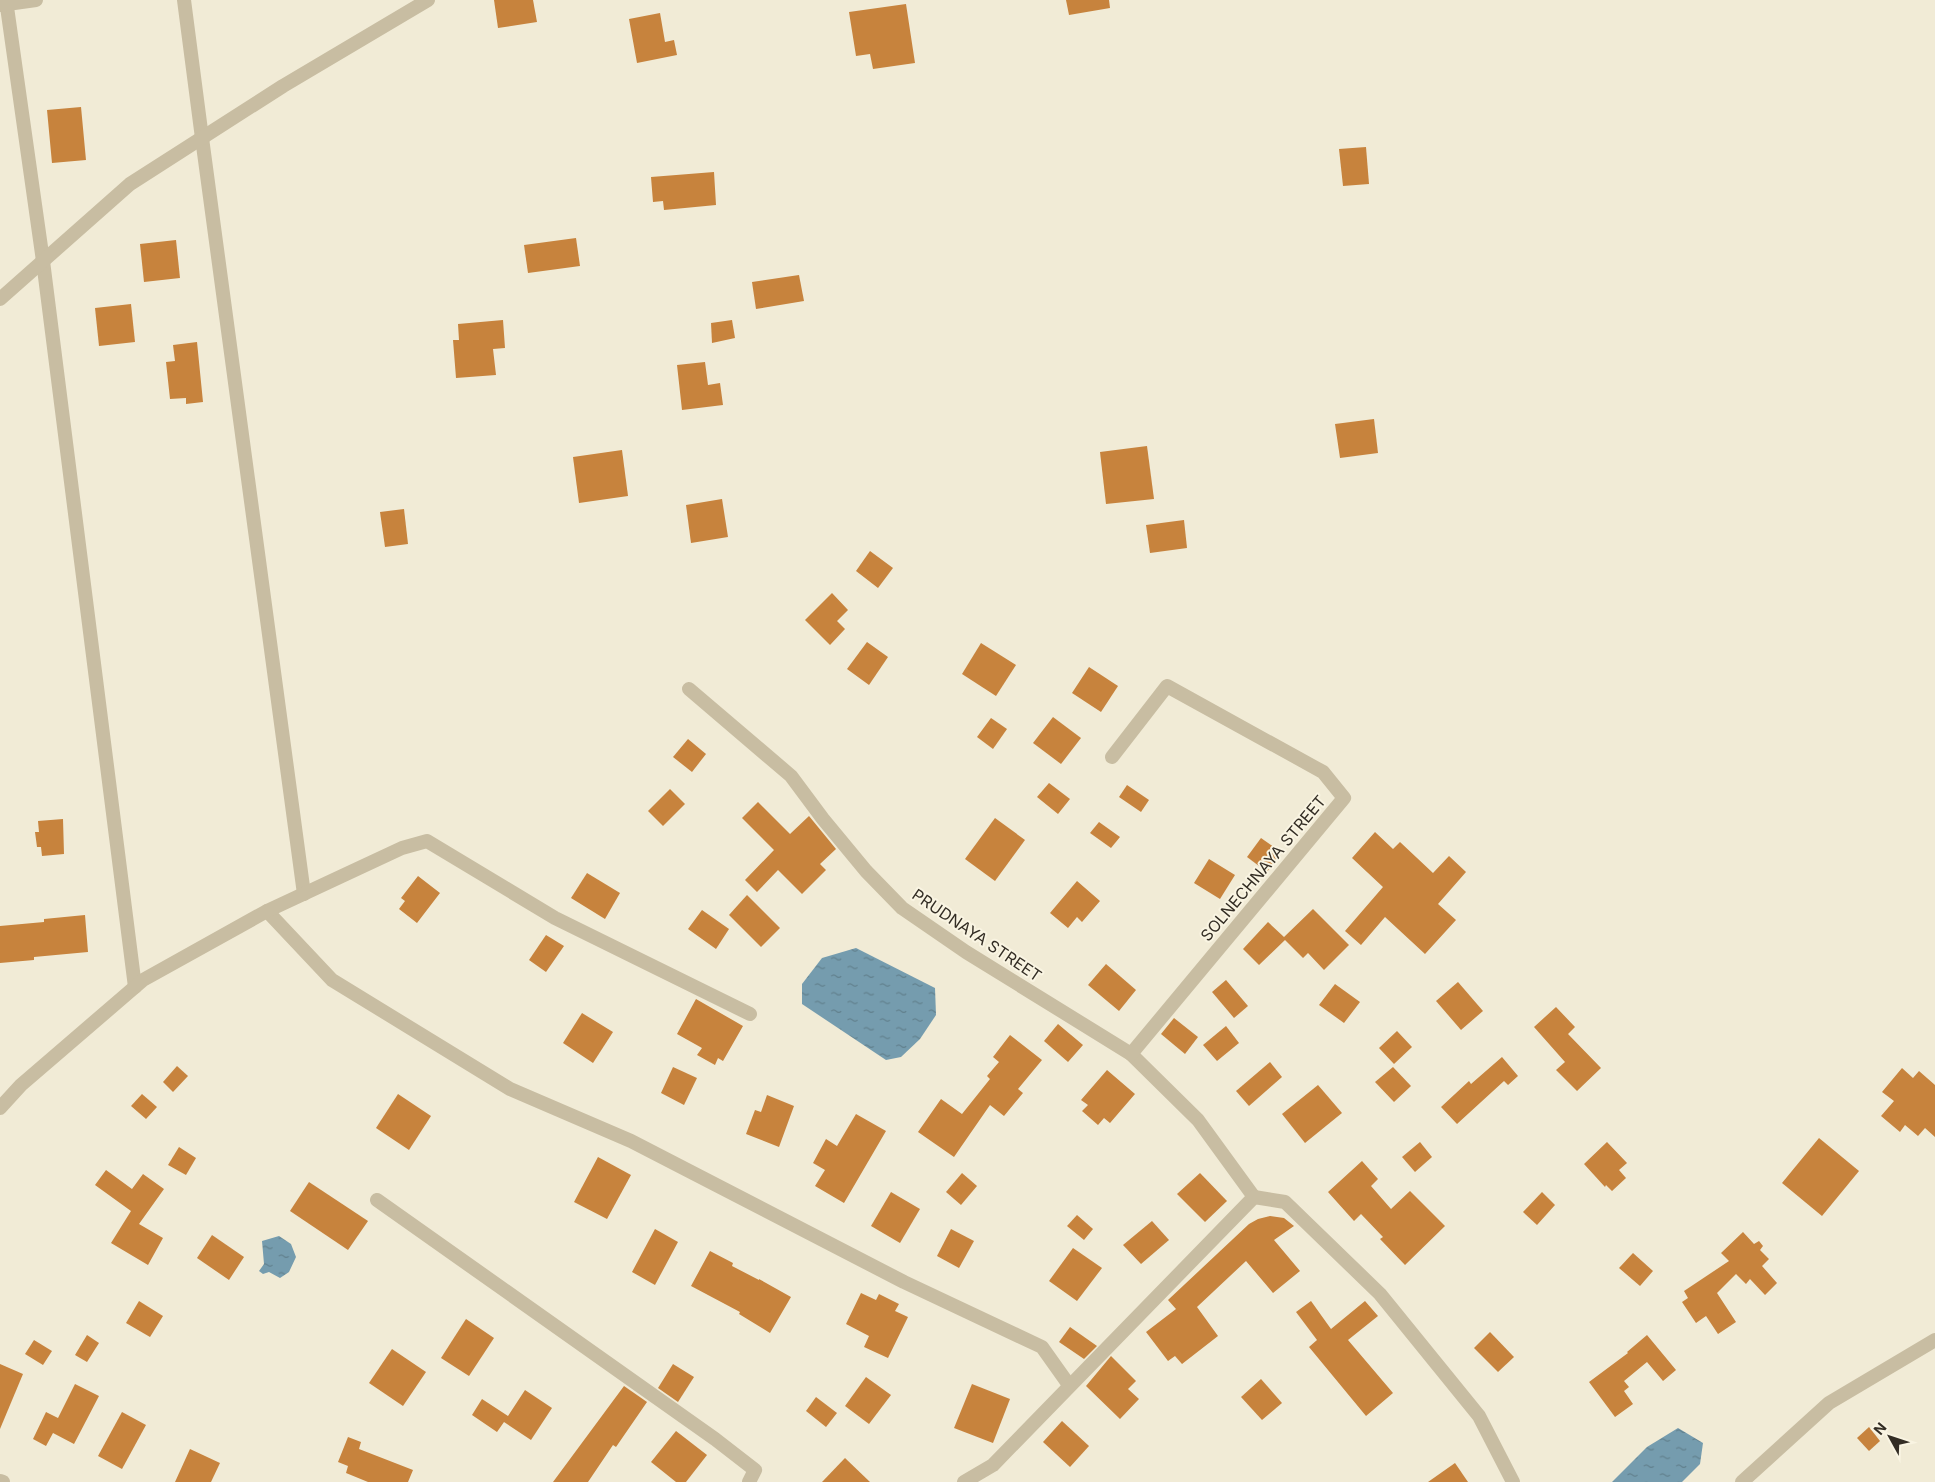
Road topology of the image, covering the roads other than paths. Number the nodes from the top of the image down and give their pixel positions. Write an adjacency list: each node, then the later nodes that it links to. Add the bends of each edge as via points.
1 (36, 0): 4 (street)
2 (184, 0): 5 (street)
3 (428, 0): 5 (street)
4 (4, 3): 6 (street)
5 (202, 138): 6 (street, via 130,184); 10 (street)
6 (43, 261): 7 (street); 12 (street)
7 (0, 299)
8 (689, 688): 14 (street, PRUDNAYA STREET, via 791,776 823,819 902,908 966,952)
9 (1112, 757): 14 (street, SOLNECHNAYA STREET, via 1167,686 1323,772 1344,798)
10 (304, 894): 11 (street); 13 (street, via 402,848 427,841 555,918)
11 (267, 911): 12 (street); 19 (street, via 332,980 510,1088 631,1141 896,1278 1042,1347)
12 (135, 987): 15 (street, via 21,1085)
13 (750, 1014)
14 (1131, 1054): 16 (street, PRUDNAYA STREET, via 1198,1120)
15 (0, 1108)
16 (1254, 1197): 19 (street); 22 (street, via 1285,1202 1380,1294 1479,1416)
17 (377, 1200): 20 (street, via 755,1470)
18 (1935, 1340): 23 (street, via 1830,1403)
19 (1070, 1385): 21 (street, via 993,1465)
20 (749, 1482)
21 (964, 1482)
22 (1513, 1482)
23 (1742, 1482)

